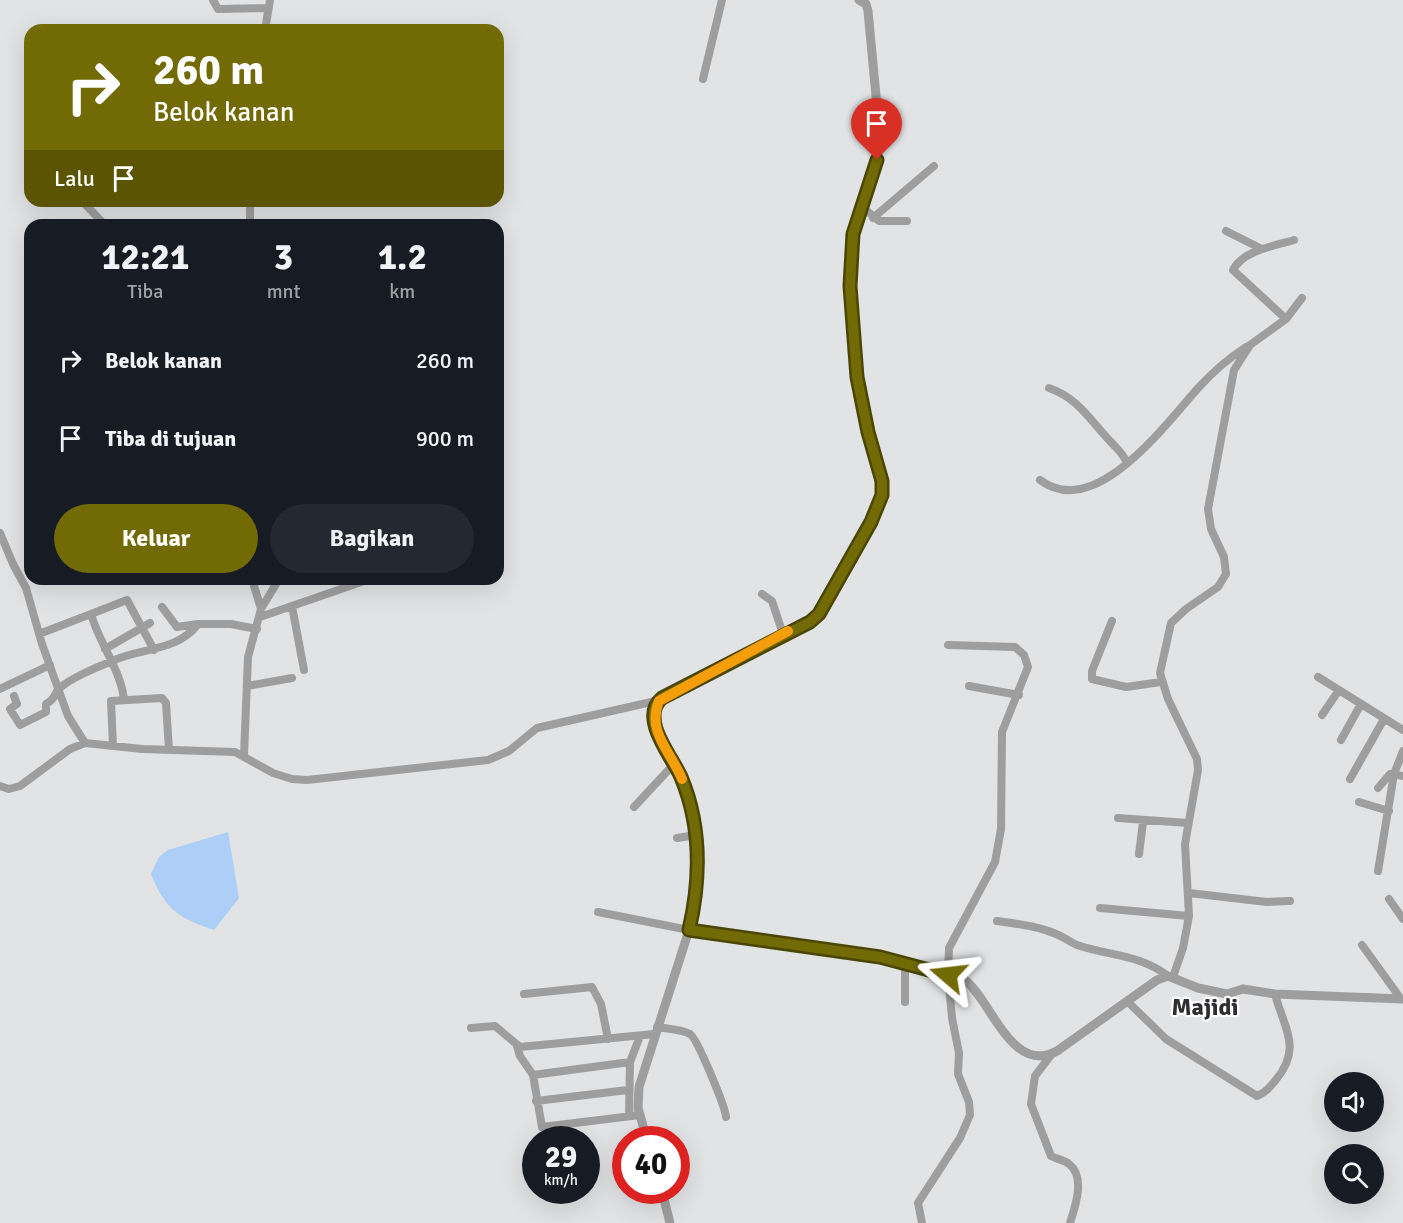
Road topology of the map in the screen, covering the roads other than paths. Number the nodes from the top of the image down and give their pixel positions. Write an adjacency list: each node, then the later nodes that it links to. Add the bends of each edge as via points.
1 (213, 0): 4 (street, via 218,9)
2 (722, 0): 6 (street)
3 (859, 0): 8 (street, via 868,11 880,128 877,160)
4 (269, 4): 5 (street)
5 (266, 24)
6 (703, 79)
7 (934, 166): 10 (street)
8 (861, 206): 10 (street); 39 (street, via 851,255 854,356 882,495 823,610 810,622)
9 (88, 207): 11 (street)
10 (873, 218): 12 (street, via 886,223)
11 (99, 219)
12 (907, 221)
13 (1226, 231): 15 (street)
14 (1294, 240): 15 (street)
15 (1262, 249): 17 (street, via 1238,262 1233,271)
16 (1302, 298): 17 (street)
17 (1286, 319): 18 (street)
18 (1250, 345): 20 (street, via 1219,367); 48 (street, via 1232,376 1208,509 1210,529 1224,557 1226,574 1218,587 1171,623)
19 (1049, 388): 20 (street, via 1065,394 1085,411)
20 (1127, 463): 21 (street, via 1106,479 1073,490 1055,490)
21 (1040, 480)
22 (0, 533): 23 (street)
23 (24, 584)
24 (24, 585): 38 (street)
25 (254, 585): 31 (street)
26 (276, 585): 31 (street)
27 (353, 585): 30 (street)
28 (762, 594): 39 (street, via 772,601)
29 (162, 606): 35 (street, via 177,627)
30 (292, 606): 31 (street); 45 (street)
31 (261, 613): 37 (street)
32 (91, 614): 36 (street, via 127,600); 38 (street); 41 (street)
33 (1112, 621): 48 (street, via 1092,679 1126,687)
34 (150, 623): 36 (street)
35 (198, 624): 37 (street); 42 (street, via 187,637)
36 (141, 628): 41 (street); 42 (street)
37 (257, 629): 49 (street, via 249,651)
38 (39, 634): 44 (street)
39 (783, 634): 57 (street)
40 (948, 645): 54 (street, via 1020,649 1028,667)
41 (105, 649): 43 (street)
42 (154, 650): 43 (street)
43 (110, 661): 51 (street); 56 (street, via 122,682)
44 (50, 665): 51 (street); 52 (street)
45 (304, 670)
46 (1318, 677): 53 (street)
47 (292, 678): 49 (street)
48 (1161, 682): 79 (street, via 1197,759 1197,784)
49 (247, 686): 67 (street)
50 (969, 686): 54 (street)
51 (59, 688): 55 (street, via 55,699 46,704 46,712 20,725 10,709 17,704); 63 (street, via 72,725)
52 (0, 689)
53 (1339, 690): 58 (street); 59 (street)
54 (1018, 695): 95 (street, via 1000,744 1001,829 995,862 949,948)
55 (14, 696)
56 (124, 699): 64 (street, via 114,700 110,705); 65 (street, via 165,700)
57 (660, 700): 67 (street, via 537,728 514,748 488,760 307,780 273,773); 68 (street, via 656,709 658,734)
58 (1361, 704): 60 (street); 62 (street)
59 (1322, 715)
60 (1384, 719): 61 (street); 71 (street)
61 (1403, 730)
62 (1341, 740)
63 (85, 743): 64 (street); 72 (street, via 20,786)
64 (112, 746): 65 (street)
65 (169, 750): 67 (street)
66 (1403, 751): 69 (street)
67 (244, 755)
68 (674, 764): 75 (street); 80 (street, via 690,803)
69 (1394, 774): 70 (street); 73 (street); 76 (street)
70 (1403, 776)
71 (1350, 779)
72 (0, 786)
73 (1378, 788)
74 (1359, 801): 76 (street)
75 (634, 807)
76 (1389, 811): 83 (street)
77 (1118, 818): 78 (street)
78 (1143, 822): 79 (street); 82 (street)
79 (1188, 823): 84 (street, via 1184,853)
80 (696, 835): 81 (street); 92 (street, via 699,882)
81 (677, 838)
82 (1139, 854)
83 (1377, 871)
84 (1189, 893): 86 (street); 89 (street)
85 (1389, 899): 90 (street)
86 (1290, 901)
87 (1100, 908): 89 (street)
88 (598, 912): 92 (street)
89 (1188, 916): 96 (street, via 1183,948)
90 (1403, 919)
91 (998, 921): 96 (street, via 1029,926 1077,945 1121,954)
92 (689, 930): 94 (street); 103 (street)
93 (1362, 945): 99 (street)
94 (905, 962): 95 (street); 100 (street)
95 (948, 975): 107 (street, via 974,988 1000,1029 1020,1048 1035,1056); 118 (street, via 959,1053 958,1074 970,1115 960,1138 918,1203)
96 (1171, 976): 98 (street, via 1198,988 1227,994 1243,989); 101 (street, via 1157,980)
97 (524, 994): 105 (street, via 591,987 601,1004)
98 (1275, 994): 99 (street); 101 (street, via 1290,1037 1290,1053 1279,1076 1257,1096 1166,1039)
99 (1402, 999)
100 (905, 1002)
101 (1128, 1002): 107 (street)
102 (471, 1028): 106 (street, via 495,1026)
103 (656, 1031): 104 (street); 112 (street, via 639,1087); 114 (street, via 687,1033 696,1039)
104 (640, 1036): 105 (street); 108 (street)
105 (609, 1039): 106 (street)
106 (517, 1046): 109 (street)
107 (1051, 1055): 119 (street, via 1035,1076 1031,1104 1050,1153 1069,1164 1076,1174 1078,1193)
108 (630, 1062): 109 (street); 110 (street)
109 (533, 1075): 111 (street)
110 (628, 1090): 111 (street); 113 (street)
111 (537, 1101): 113 (street, via 540,1123 545,1128)
112 (640, 1115): 113 (street); 115 (street)
113 (629, 1116)
114 (726, 1117)
115 (643, 1126)
116 (665, 1204): 117 (street)
117 (670, 1223)
118 (922, 1223)
119 (1070, 1223)

